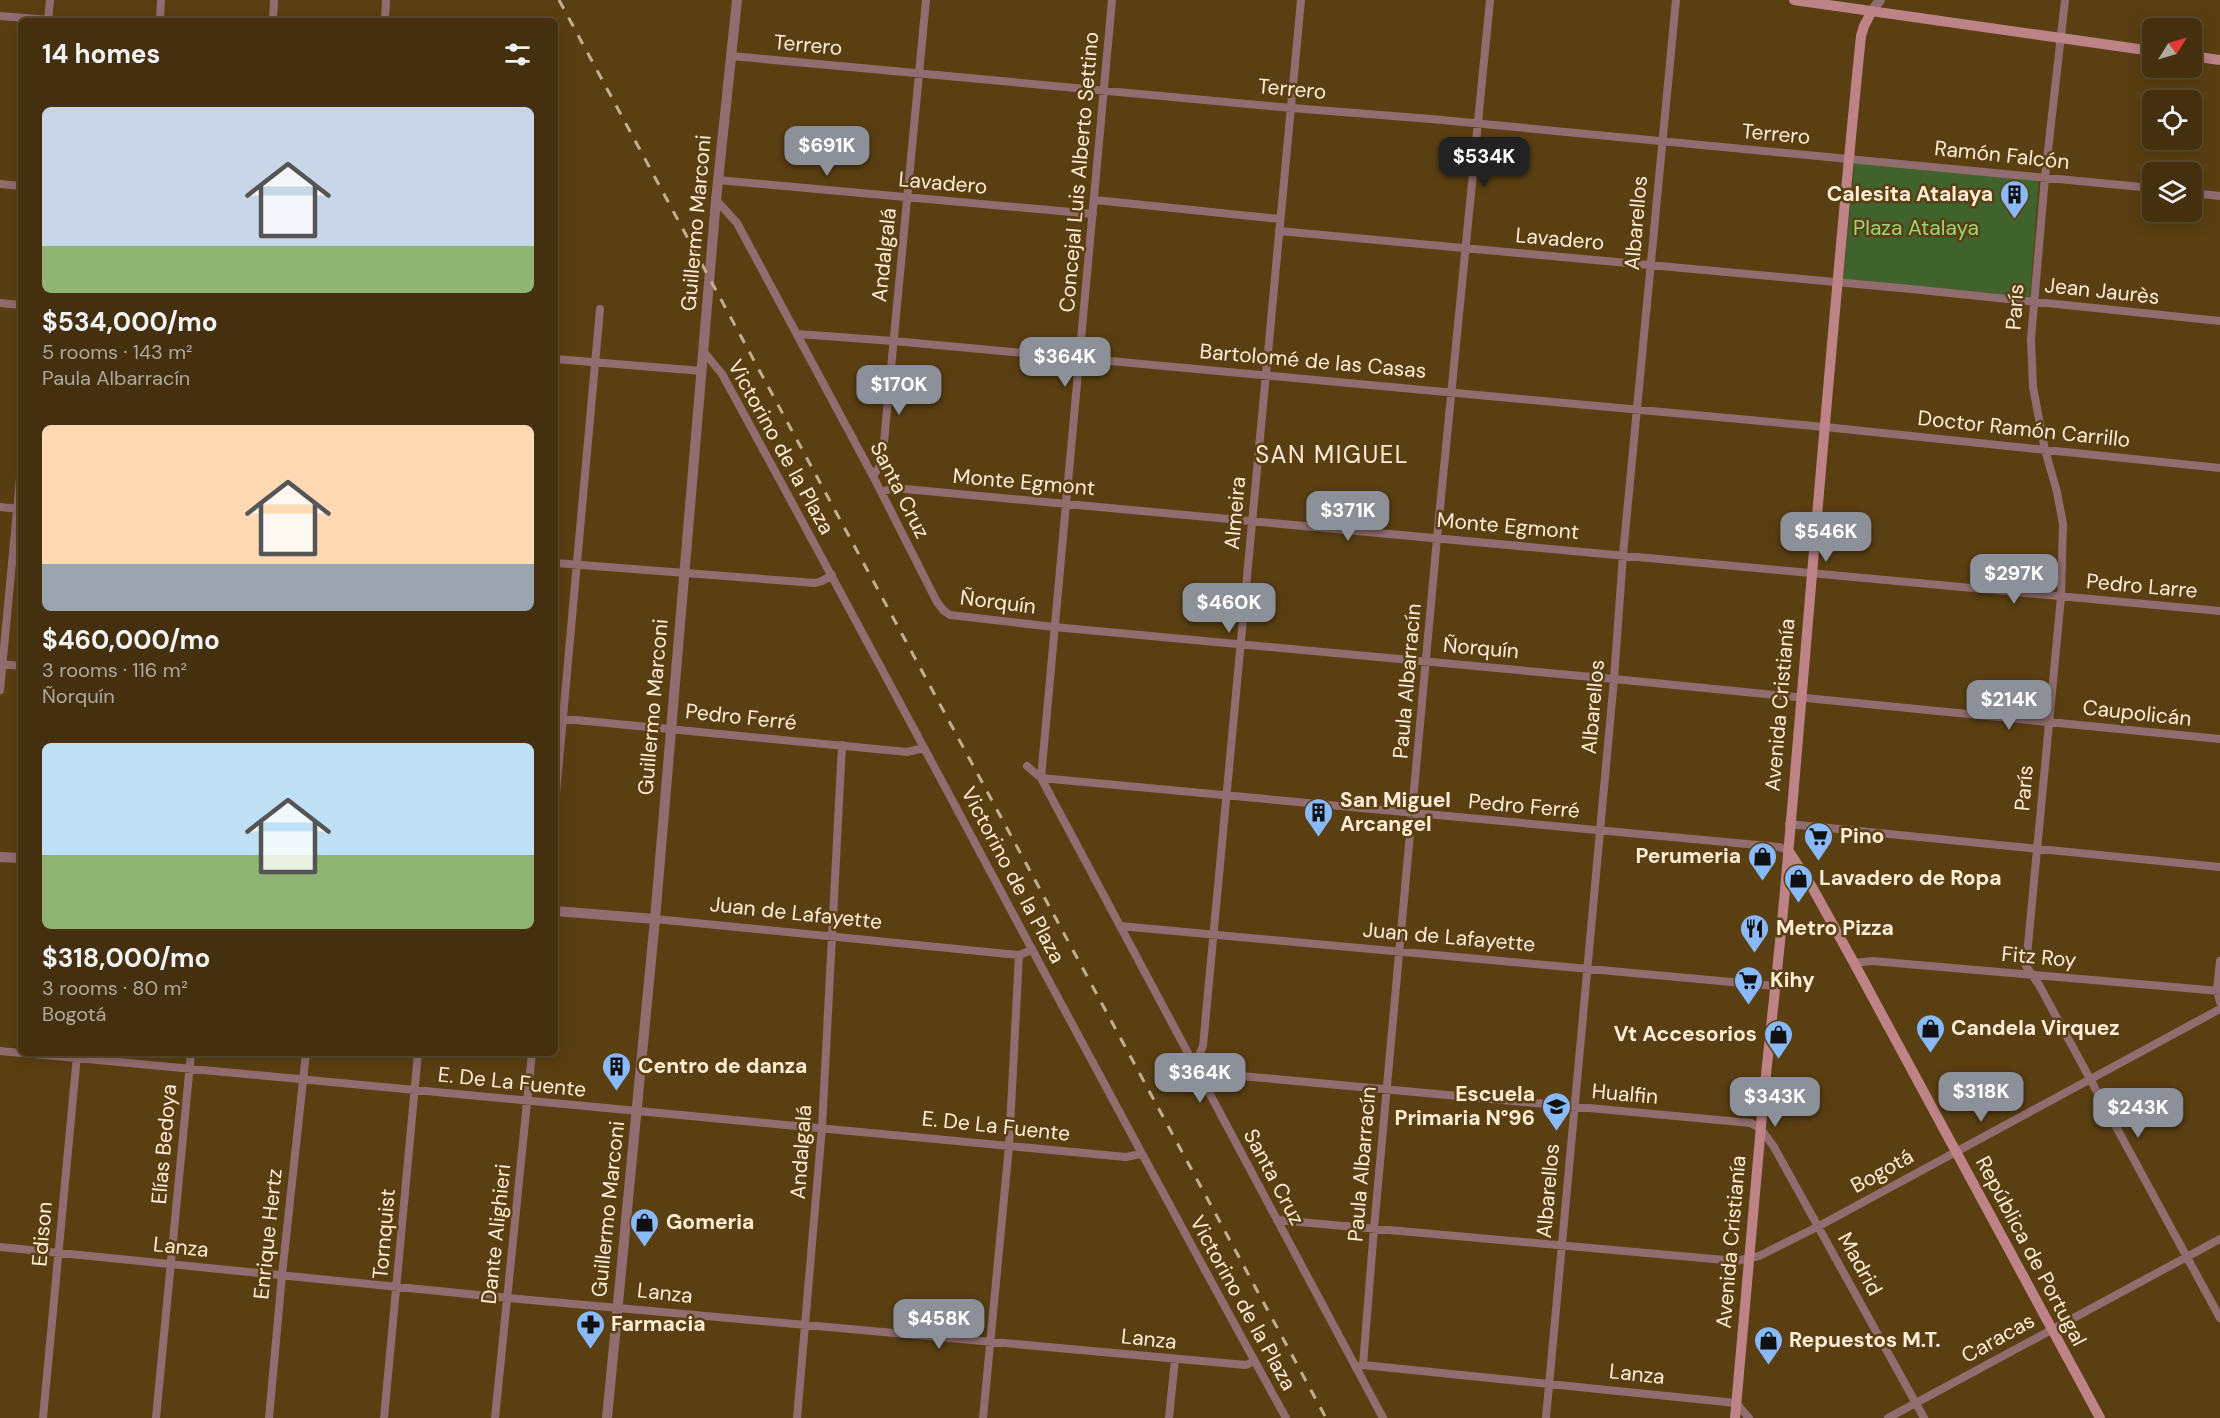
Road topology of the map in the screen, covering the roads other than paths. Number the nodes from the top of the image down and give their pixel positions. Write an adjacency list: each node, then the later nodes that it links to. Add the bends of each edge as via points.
1 (50, 0): 17 (street)
2 (161, 0): 18 (street)
3 (274, 0): 19 (street)
4 (386, 0): 20 (street)
5 (737, 0): 23 (street, Guillermo Marconi)
6 (926, 0): 26 (street, Andalgalá)
7 (1112, 0): 27 (street, Concejal Luis Alberto Settino)
8 (1301, 0): 28 (street, Almeira)
9 (1490, 0): 29 (street, Paula Albarracín)
10 (1676, 0): 30 (street, Albarellos)
11 (1794, 0): 14 (main road)
12 (1880, 0): 14 (street, Avenida Cristianía)
13 (2065, 0): 21 (street, París)
14 (1872, 11): 21 (main road); 31 (main road, Avenida Cristianía, via 1862,36)
15 (0, 16): 16 (street)
16 (24, 18)
17 (48, 18)
18 (160, 18)
19 (273, 18)
20 (385, 18)
21 (2062, 39): 22 (main road); 32 (street, París)
22 (2142, 50)
23 (731, 56): 26 (street, Terrero); 33 (street, Guillermo Marconi)
24 (2202, 57): 25 (main road)
25 (2220, 60)
26 (921, 72): 27 (street, Terrero); 39 (street, Andalgalá)
27 (1104, 89): 28 (street, Terrero); 41 (street, Concejal Luis Alberto Settino)
28 (1292, 108): 29 (street, Terrero); 43 (street, Almeira)
29 (1478, 124): 30 (street, Terrero); 45 (street, Paula Albarracín)
30 (1661, 141): 31 (street, Terrero); 46 (street, Albarellos)
31 (1849, 159): 32 (street, Ramón Falcón); 47 (main road, Avenida Cristianía)
32 (2045, 177): 36 (street, Ramón Falcón); 48 (street, París)
33 (718, 180): 39 (street, Lavadero); 40 (street, Guillermo Marconi)
34 (0, 184): 35 (street)
35 (18, 186)
36 (2142, 187)
37 (2202, 194): 38 (street)
38 (2220, 196)
39 (908, 198): 42 (street, Lavadero); 54 (street, Andalgalá)
40 (716, 200): 53 (street, Santa Cruz, via 737,223); 55 (street, Guillermo Marconi)
41 (1095, 200): 42 (street, Concejal Luis Alberto Settino); 43 (street)
42 (1094, 214): 56 (street, Concejal Luis Alberto Settino)
43 (1280, 219): 44 (street, Almeira)
44 (1279, 231): 45 (street, Lavadero); 60 (street, Almeira)
45 (1465, 249): 46 (street, Lavadero); 61 (street, Paula Albarracín)
46 (1650, 265): 47 (street, Lavadero); 62 (street, Albarellos)
47 (1837, 283): 48 (street, Jean Jaurès); 63 (main road, Avenida Cristianía)
48 (2033, 301): 52 (street, Jean Jaurès); 64 (street, París, via 2033,387)
49 (0, 303): 50 (street)
50 (18, 305)
51 (600, 309): 58 (street)
52 (2220, 321)
53 (798, 334): 54 (street, Bartolomé de las Casas); 66 (street, Santa Cruz)
54 (893, 341): 56 (street, Bartolomé de las Casas); 66 (street, Andalgalá, via 882,463)
55 (704, 352): 59 (street, Guillermo Marconi); 79 (street, Victorino de la Plaza, via 722,374)
56 (1081, 358): 60 (street, Bartolomé de las Casas); 68 (street, Concejal Luis Alberto Settino)
57 (558, 359): 58 (street)
58 (595, 363): 59 (street); 76 (street)
59 (702, 371): 77 (street, Guillermo Marconi)
60 (1265, 374): 61 (street, Bartolomé de las Casas); 72 (street, Almeira)
61 (1452, 393): 62 (street, Bartolomé de las Casas); 73 (street, Paula Albarracín)
62 (1636, 409): 63 (street, Bartolomé de las Casas); 74 (street, Albarellos)
63 (1825, 427): 64 (street, Doctor Ramón Carrillo); 78 (main road, Avenida Cristianía)
64 (2045, 450): 65 (street, Doctor Ramón Carrillo); 80 (street, París, via 2063,524)
65 (2220, 468)
66 (873, 476): 67 (street, Santa Cruz)
67 (881, 492): 68 (street, Monte Egmont, via 894,488); 81 (street, Santa Cruz)
68 (1065, 504): 72 (street, Monte Egmont); 83 (street, Concejal Luis Alberto Settino)
69 (0, 507): 70 (street)
70 (18, 509)
71 (18, 518): 86 (street)
72 (1252, 521): 73 (street, Monte Egmont); 84 (street, Almeira)
73 (1437, 538): 74 (street, Monte Egmont); 85 (street, Paula Albarracín)
74 (1623, 555): 78 (street, Monte Egmont); 88 (street, Albarellos)
75 (558, 563): 76 (street)
76 (578, 565): 77 (street); 91 (street)
77 (685, 573): 79 (street, via 815,583); 93 (street, Guillermo Marconi)
78 (1811, 573): 80 (street, Pedro Larre); 90 (main road, Avenida Cristianía)
79 (832, 575): 97 (street, Victorino de la Plaza)
80 (2061, 597): 82 (street, Pedro Larre); 92 (street, París)
81 (944, 611): 83 (street, Ñorquín, via 956,617)
82 (2220, 611)
83 (1054, 627): 84 (street, Ñorquín); 99 (street, Concejal Luis Alberto Settino)
84 (1240, 644): 85 (street, Ñorquín); 100 (street, Almeira)
85 (1427, 662): 88 (street, Ñorquín); 101 (street, Paula Albarracín)
86 (1, 664): 87 (street); 89 (street)
87 (18, 666)
88 (1614, 679): 90 (street, Ñorquín); 103 (street, Albarellos)
89 (0, 690)
90 (1800, 698): 92 (street, Caupolicán); 102 (main road, Avenida Cristianía)
91 (559, 718): 93 (street, Pedro Ferré); 95 (street)
92 (2049, 722): 94 (street, Caupolicán); 104 (street, París)
93 (670, 728): 96 (street, Pedro Ferré); 110 (street, Guillermo Marconi)
94 (2220, 739)
95 (558, 740)
96 (842, 745): 97 (street, Pedro Ferré, via 907,752); 113 (street, Andalgalá)
97 (924, 748): 114 (street, Victorino de la Plaza)
98 (1027, 766): 99 (street, Santa Cruz)
99 (1041, 778): 100 (street, Pedro Ferré); 111 (street, Santa Cruz)
100 (1226, 796): 101 (street, Pedro Ferré); 112 (street, Almeira)
101 (1413, 814): 103 (street, Pedro Ferré); 115 (street, Paula Albarracín)
102 (1790, 825): 104 (street); 105 (main road, Avenida Cristianía)
103 (1600, 831): 105 (street, Pedro Ferré); 119 (street, Albarellos)
104 (2037, 848): 108 (street); 120 (street, París, via 2026,966)
105 (1788, 850): 118 (main road, República de Portugal); 121 (main road, Avenida Cristianía)
106 (0, 856): 107 (street)
107 (18, 858)
108 (2220, 867)
109 (558, 911): 110 (street, Juan de Lafayette)
110 (655, 919): 113 (street, Juan de Lafayette); 142 (street, Guillermo Marconi)
111 (1120, 926): 112 (street, Juan de Lafayette); 133 (street, Santa Cruz)
112 (1214, 935): 115 (street, Juan de Lafayette); 133 (street, Almeira, via 1203,1046)
113 (833, 936): 116 (street, Juan de Lafayette); 143 (street, Andalgalá)
114 (1032, 950): 116 (street, Juan de Lafayette); 147 (street, Victorino de la Plaza)
115 (1401, 952): 119 (street, Juan de Lafayette); 138 (street, Paula Albarracín)
116 (1019, 955): 145 (street)
117 (2220, 961): 122 (street)
118 (1854, 963): 120 (street, Fitz Roy, via 1872,961); 146 (main road, República de Portugal)
119 (1587, 968): 121 (street, Juan de Lafayette); 141 (street, Albarellos)
120 (2032, 974): 122 (street, Fitz Roy); 136 (street, París)
121 (1775, 986): 144 (main road, Avenida Cristianía)
122 (2219, 991): 123 (street)
123 (2220, 1002)
124 (2220, 1009): 136 (street, Bogotá)
125 (0, 1051): 126 (street, E. De La Fuente)
126 (18, 1053)
127 (77, 1056): 154 (street, Edison)
128 (86, 1056): 134 (street, E. De La Fuente)
129 (191, 1056): 134 (street, Elías Bedoya)
130 (306, 1056): 137 (street, Enrique Hertz)
131 (418, 1056): 139 (street, Tornquist)
132 (532, 1056): 140 (street, Dante Alighieri)
133 (1191, 1060): 135 (street, Santa Cruz)
134 (189, 1068): 137 (street, E. De La Fuente); 157 (street, Elías Bedoya)
135 (1198, 1072): 138 (street, Hualfin); 148 (street, Santa Cruz)
136 (2090, 1078): 146 (street, Bogotá); 155 (street, París)
137 (303, 1079): 139 (street, E. De La Fuente); 158 (street, Enrique Hertz)
138 (1387, 1089): 141 (street, Hualfin); 150 (street, Paula Albarracín)
139 (415, 1090): 140 (street, E. De La Fuente); 159 (street, Tornquist)
140 (528, 1102): 142 (street, E. De La Fuente); 160 (street, Dante Alighieri)
141 (1573, 1108): 144 (street, Hualfin, via 1751,1123); 152 (street, Albarellos)
142 (637, 1112): 143 (street, E. De La Fuente); 161 (street, Guillermo Marconi)
143 (822, 1127): 145 (street, E. De La Fuente); 163 (street, Andalgalá)
144 (1761, 1129): 149 (street, Madrid); 156 (main road, Avenida Cristianía)
145 (1009, 1146): 147 (street, E. De La Fuente, via 1126,1157); 165 (street)
146 (1955, 1151): 149 (street, Bogotá); 164 (main road, República de Portugal)
147 (1141, 1154): 167 (street, Victorino de la Plaza)
148 (1277, 1220): 150 (street); 168 (street, Santa Cruz)
149 (1819, 1226): 156 (street, Bogotá); 171 (street, Madrid)
150 (1374, 1228): 152 (street); 168 (street, Paula Albarracín)
151 (2220, 1239): 155 (street, Caracas)
152 (1562, 1246): 156 (street); 169 (street, Albarellos)
153 (0, 1247): 154 (street, Lanza)
154 (59, 1252): 157 (street, Lanza); 172 (street, Edison)
155 (2187, 1257): 162 (street, París); 164 (street, Caracas)
156 (1750, 1259): 170 (main road, Avenida Cristianía)
157 (172, 1264): 158 (street, Lanza); 173 (street, Elías Bedoya)
158 (282, 1275): 159 (street, Lanza); 174 (street, Enrique Hertz)
159 (397, 1286): 160 (street, Lanza); 175 (street, Tornquist)
160 (508, 1298): 161 (street, Lanza); 176 (street, Dante Alighieri)
161 (619, 1306): 163 (street, Lanza); 177 (street, Guillermo Marconi)
162 (2220, 1318)
163 (805, 1326): 165 (street, Lanza); 178 (street, Andalgalá)
164 (2052, 1329): 171 (street, Caracas); 188 (main road, República de Portugal)
165 (991, 1341): 166 (street, Lanza); 179 (street)
166 (1175, 1359): 167 (street, Lanza, via 1246,1365); 180 (street)
167 (1254, 1361): 181 (street, Victorino de la Plaza)
168 (1360, 1367): 169 (street, Lanza); 182 (street, Santa Cruz)
169 (1550, 1384): 170 (street, Lanza); 183 (street, Albarellos)
170 (1736, 1402): 184 (main road, Avenida Cristianía); 185 (street)
171 (1916, 1403): 186 (street, Caracas); 187 (street, Madrid)
172 (43, 1418)
173 (156, 1418)
174 (269, 1418)
175 (384, 1418)
176 (495, 1418)
177 (607, 1418)
178 (797, 1418)
179 (983, 1418)
180 (1169, 1418)
181 (1286, 1418)
182 (1383, 1418)
183 (1546, 1418)
184 (1735, 1418)
185 (1749, 1418)
186 (1888, 1418)
187 (1924, 1418)
188 (2100, 1418)

